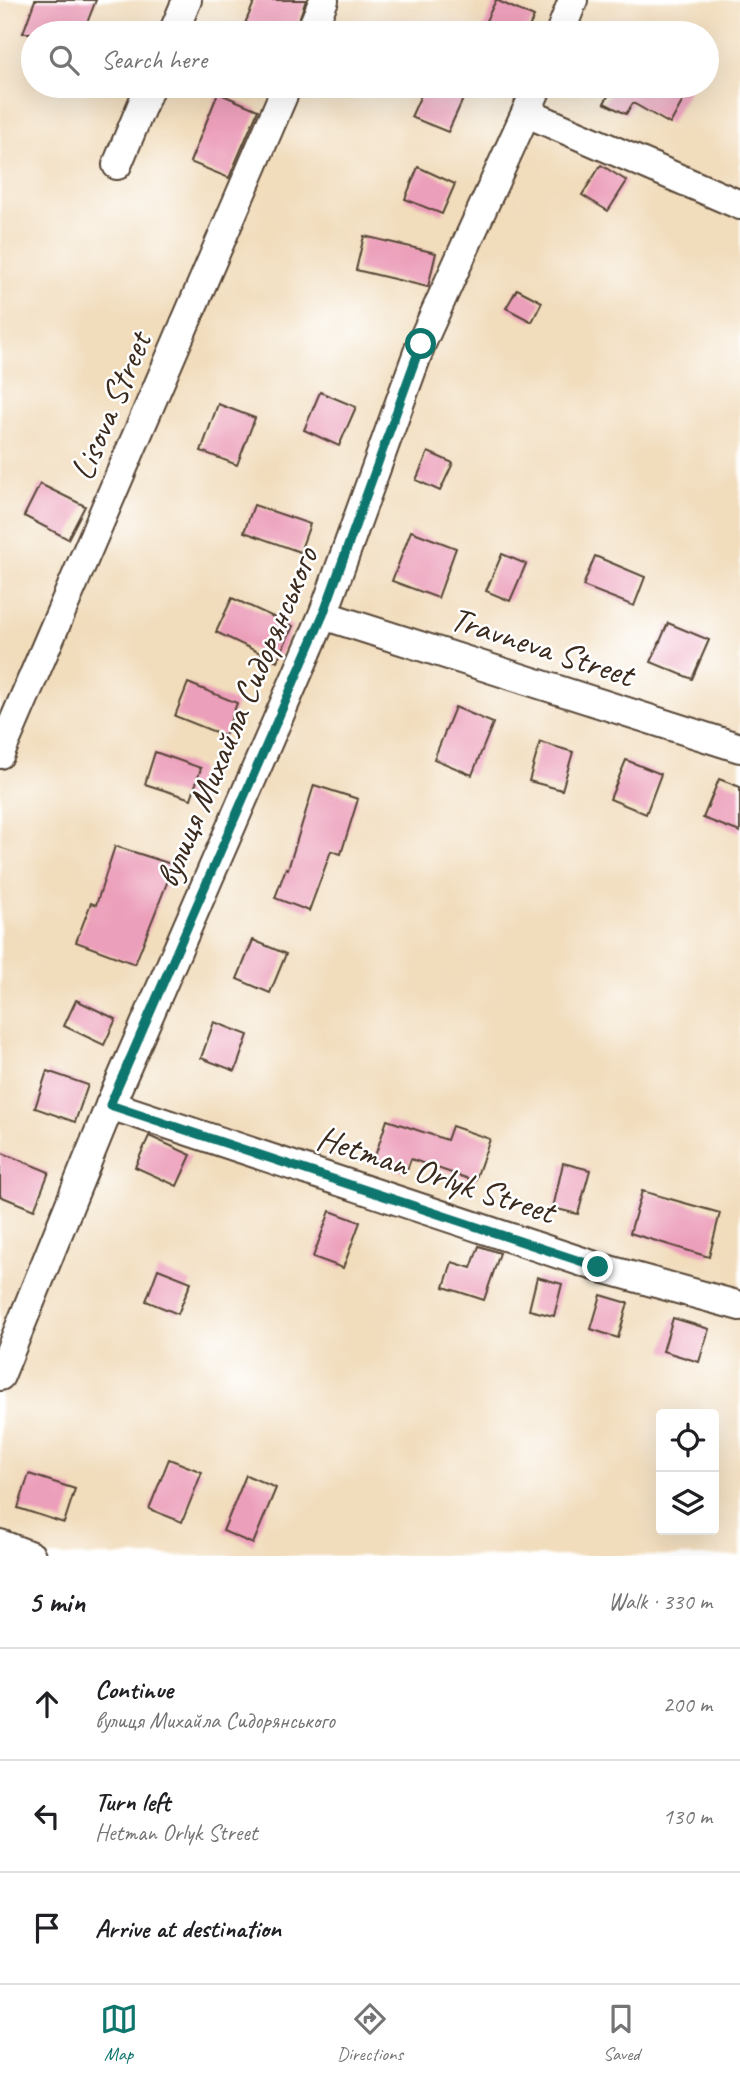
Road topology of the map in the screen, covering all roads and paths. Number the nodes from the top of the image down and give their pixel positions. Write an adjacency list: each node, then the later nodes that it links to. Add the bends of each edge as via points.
1 (187, 0): 4 (street)
2 (324, 0): 5 (street)
3 (573, 0): 6 (street)
4 (178, 21)
5 (315, 21)
6 (565, 21)
7 (145, 98): 11 (street)
8 (282, 98): 15 (street, Lisova Street)
9 (533, 98): 10 (street, вулиця Михайла Сидорянського)
10 (527, 113): 12 (street); 13 (street, вулиця Михайла Сидорянського, via 421,344)
11 (117, 165)
12 (740, 205)
13 (323, 615): 14 (street, Travneva Street); 16 (street, вулиця Михайла Сидорянського)
14 (740, 748)
15 (0, 754)
16 (110, 1105): 17 (street, Hetman Orlyk Street, via 598,1267); 18 (street, вулиця Михайла Сидорянського)
17 (740, 1306)
18 (0, 1376)
19 (0, 1544): 20 (street)
20 (31, 1556)

